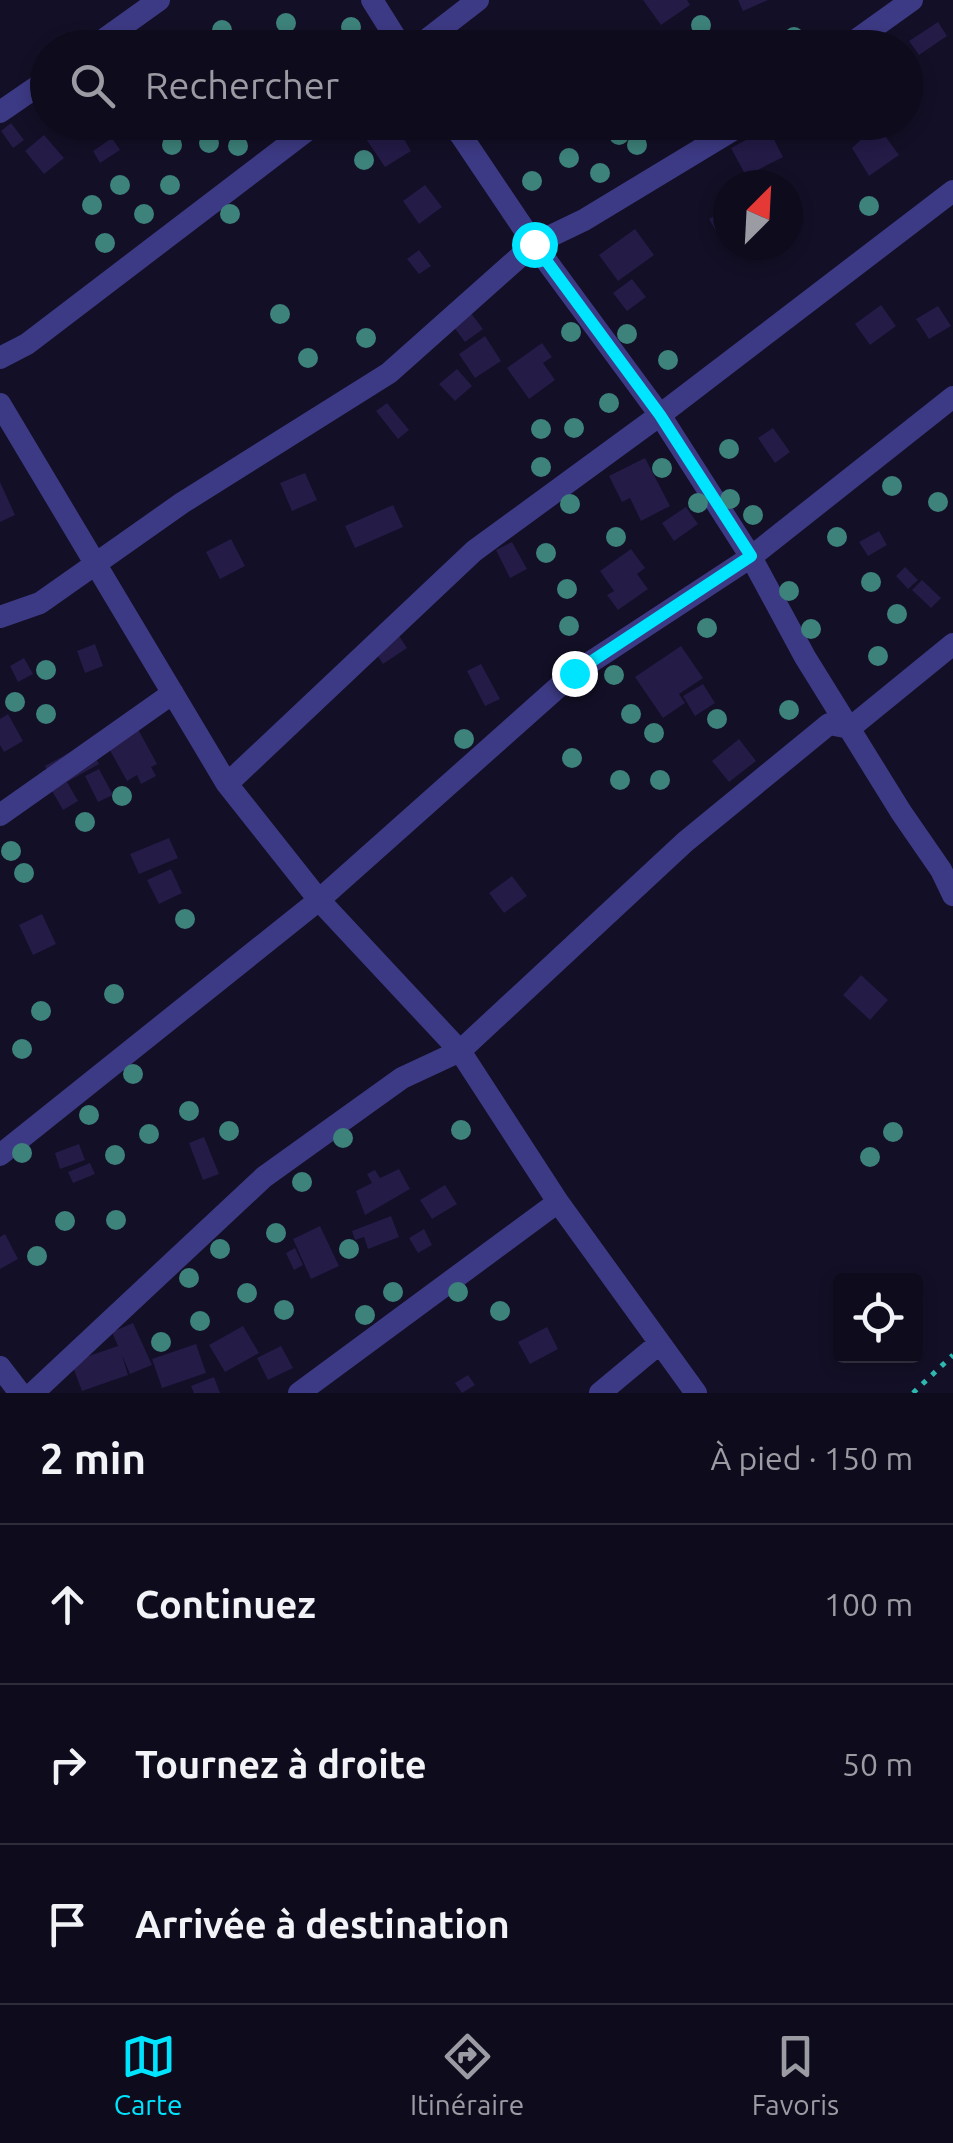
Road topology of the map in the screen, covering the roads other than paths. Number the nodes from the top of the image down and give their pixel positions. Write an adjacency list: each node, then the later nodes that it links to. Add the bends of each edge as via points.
1 (158, 0): 5 (street)
2 (372, 0): 6 (street)
3 (478, 0): 7 (street)
4 (912, 0): 8 (street)
5 (117, 30)
6 (391, 30)
7 (439, 30)
8 (870, 30)
9 (30, 91): 10 (street)
10 (0, 112)
11 (294, 140): 16 (street)
12 (464, 140): 15 (street)
13 (716, 140): 15 (street)
14 (953, 191): 19 (street)
15 (534, 244): 19 (street); 21 (street, via 389,374)
16 (0, 358)
17 (953, 397): 20 (street)
18 (0, 404): 21 (street)
19 (660, 415): 20 (street); 26 (street, via 474,551)
20 (751, 556): 25 (street); 30 (street, via 574,673)
21 (96, 564): 22 (street, via 40,602); 24 (street)
22 (0, 617)
23 (953, 644): 25 (street)
24 (173, 693): 26 (street); 27 (street)
25 (850, 728): 28 (street, via 901,812); 31 (street, via 829,724 684,842)
26 (227, 784): 30 (street)
27 (0, 815)
28 (947, 865): 29 (street)
29 (953, 895)
30 (318, 900): 31 (street); 32 (street)
31 (460, 1052): 33 (street); 37 (street, via 402,1078 264,1177)
32 (0, 1155)
33 (558, 1202): 34 (street); 38 (street)
34 (660, 1344): 39 (street); 40 (street)
35 (0, 1367): 36 (street)
36 (20, 1393)
37 (33, 1393)
38 (299, 1393)
39 (600, 1393)
40 (696, 1393)

